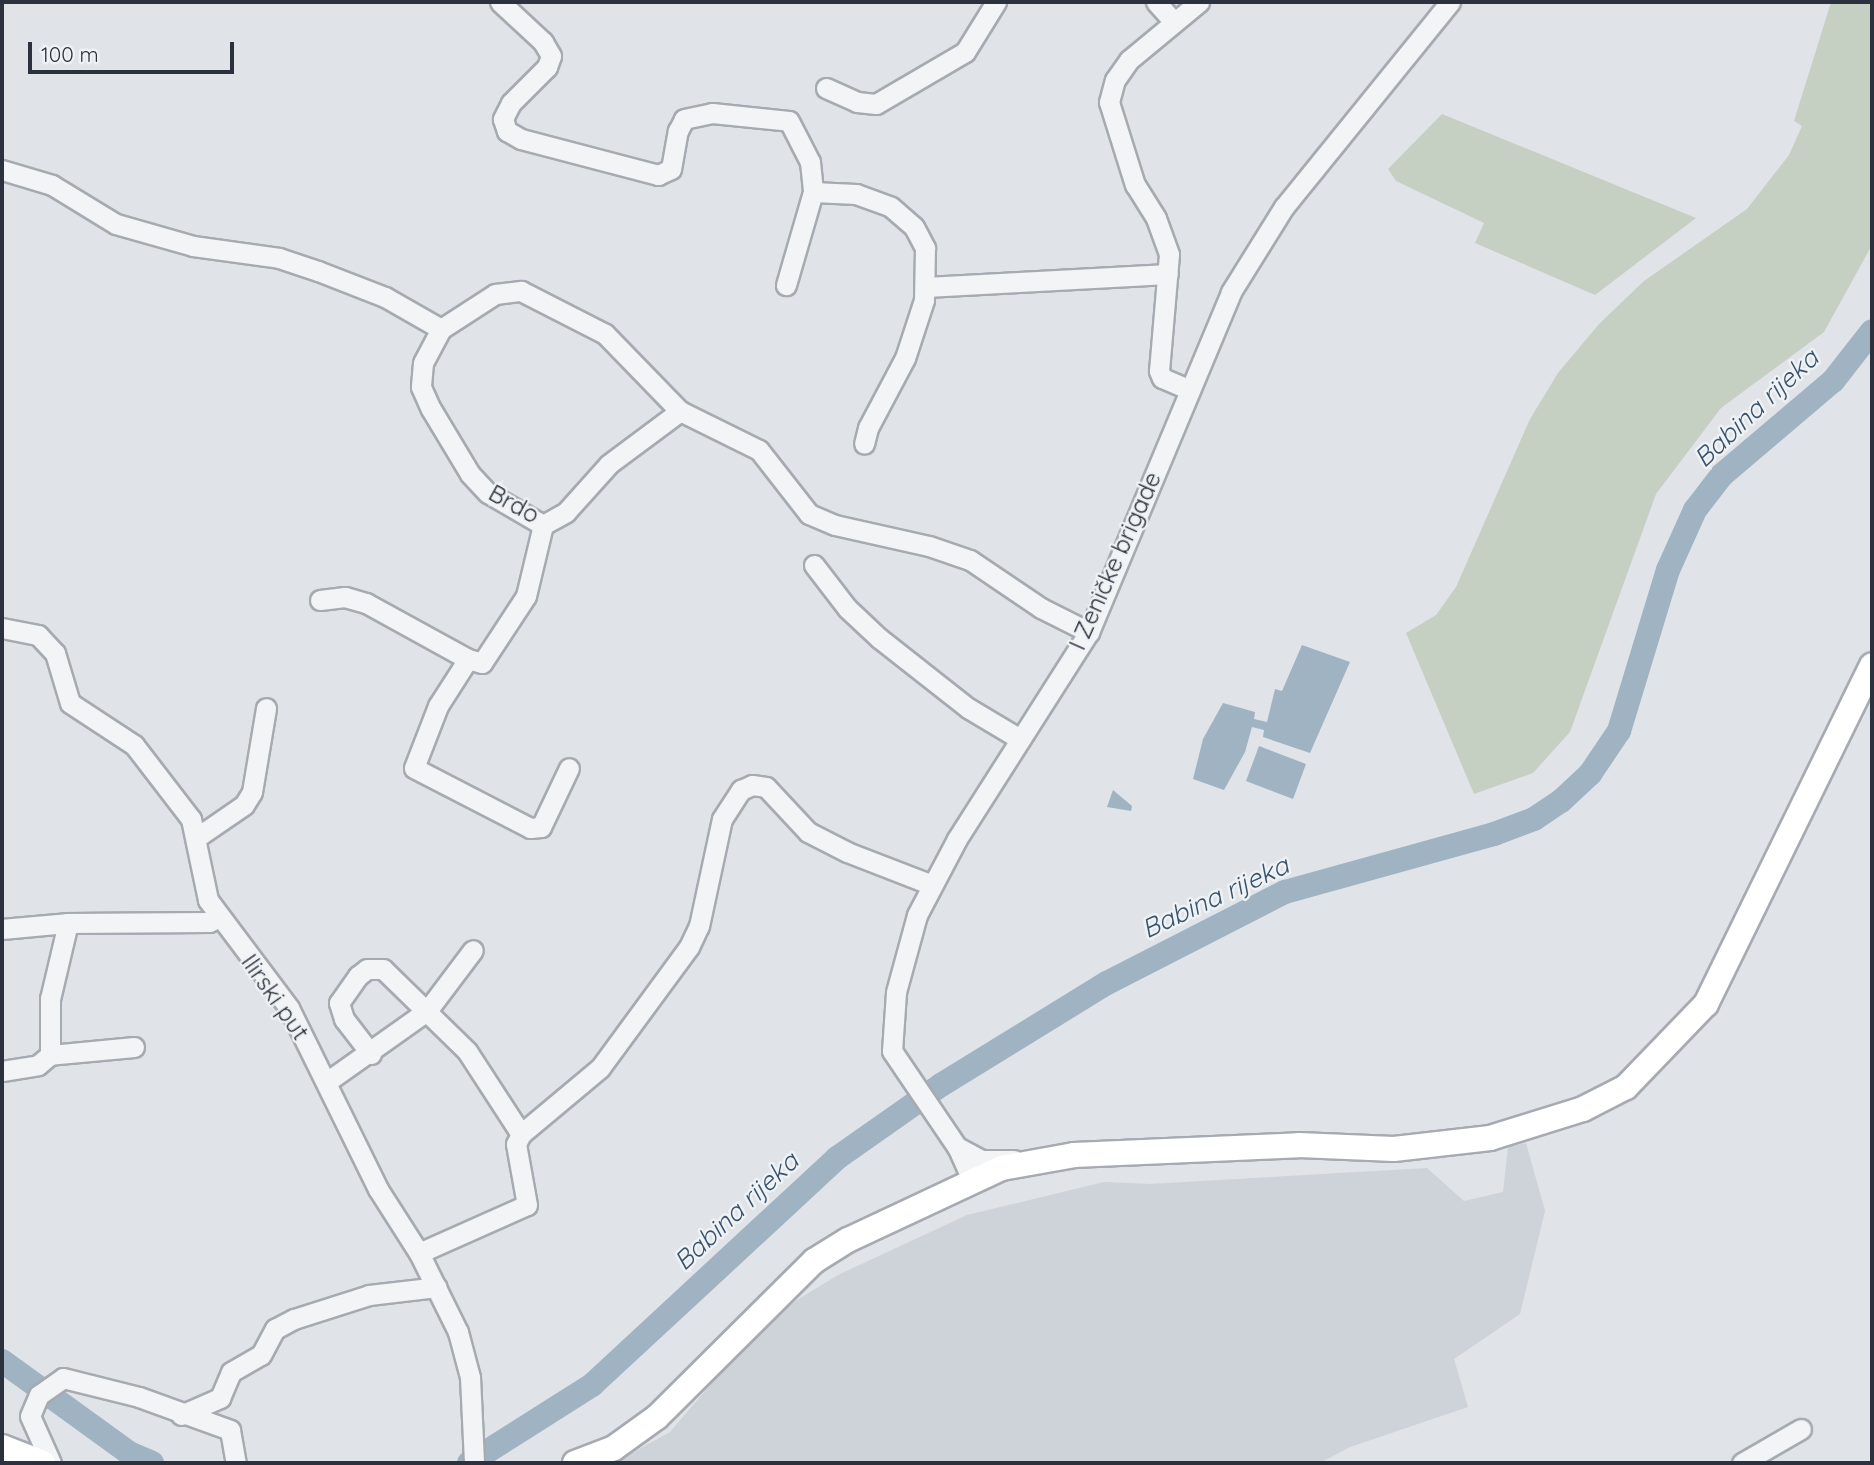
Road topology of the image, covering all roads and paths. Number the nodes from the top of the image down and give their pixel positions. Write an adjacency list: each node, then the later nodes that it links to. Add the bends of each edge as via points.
1 (500, 2): 9 (street, via 543,42 551,56 511,103 503,119 507,131 521,139 659,174 671,169 684,119 712,113 773,117 796,128 810,162)
2 (996, 2): 7 (street, via 964,52 884,100 857,102)
3 (1156, 2): 6 (street)
4 (1199, 2): 6 (street)
5 (1450, 2): 14 (street, I Zeničke brigade, via 1347,123 1284,207 1231,292)
6 (1173, 21): 10 (street, via 1129,60 1115,80 1109,102 1135,185 1165,237)
7 (826, 88)
8 (2, 170): 13 (street, via 52,185 116,224 193,246 279,258 318,271 385,298)
9 (813, 192): 11 (street); 12 (street, via 856,194 891,207 914,228 925,248)
10 (1168, 274): 12 (street); 14 (street, via 1159,371 1162,378)
11 (786, 285)
12 (926, 287): 16 (street, via 905,358)
13 (441, 329): 15 (street, via 501,291 521,291 605,334); 17 (street, Brdo, via 423,363 421,387 431,409 470,474 488,492)
14 (1188, 389): 21 (street, I Zeničke brigade)
15 (680, 411): 17 (street, Brdo, via 609,464 566,512); 21 (street, via 759,450 809,514 970,560 1041,608)
16 (864, 444)
17 (543, 525): 22 (street, via 526,596 482,663)
18 (814, 565): 25 (street, via 847,608 879,638 968,708)
19 (320, 600): 22 (street, via 345,597 366,603)
20 (2, 628): 27 (street, Ilirski put, via 38,635 55,653 71,703 134,745 191,819)
21 (1088, 632): 25 (street, I Zeničke brigade)
22 (468, 659): 26 (street, via 438,706 414,768 530,828 541,827)
23 (1872, 665): 41 (main road, via 1706,1004 1626,1087 1583,1109 1513,1131 1434,1146 1298,1145)
24 (266, 708): 27 (street, via 252,792 244,805)
25 (1020, 738): 28 (street, I Zeničke brigade)
26 (569, 768)
27 (196, 838): 29 (street, Ilirski put, via 208,900)
28 (930, 884): 39 (street, via 808,832 766,787 741,790 722,819 699,926 690,947 600,1068); 40 (street, I Zeničke brigade, via 896,992 892,1051)
29 (218, 918): 30 (street, via 209,922); 38 (street, Ilirski put, via 289,1008)
30 (68, 923): 31 (street); 36 (street, via 50,999)
31 (2, 929)
32 (473, 950): 33 (street)
33 (427, 1011): 35 (street); 35 (street, via 383,969 367,969 339,1003 339,1011); 39 (street, via 467,1051)
34 (134, 1047): 36 (street)
35 (371, 1054): 38 (street)
36 (50, 1055): 37 (street, via 38,1065)
37 (2, 1071)
38 (328, 1081): 43 (street, Ilirski put, via 378,1189)
39 (520, 1135): 43 (street, via 516,1144 528,1201 524,1209)
40 (957, 1147): 41 (street, via 981,1160); 42 (street, I Zeničke brigade)
41 (1036, 1158): 42 (main road)
42 (972, 1181): 52 (main road, via 814,1261 657,1417 614,1448)
43 (419, 1253): 44 (street, Ilirski put)
44 (437, 1287): 45 (street, via 369,1295 294,1319 275,1329 261,1355 231,1372 220,1398); 51 (street, Ilirski put, via 458,1332 470,1377)
45 (181, 1415): 49 (street, via 63,1378 45,1389 30,1416); 50 (street, via 230,1430)
46 (1801, 1429): 53 (street)
47 (2, 1447): 48 (main road)
48 (43, 1463)
49 (51, 1463)
50 (236, 1463)
51 (474, 1463)
52 (575, 1463)
53 (1742, 1463)

